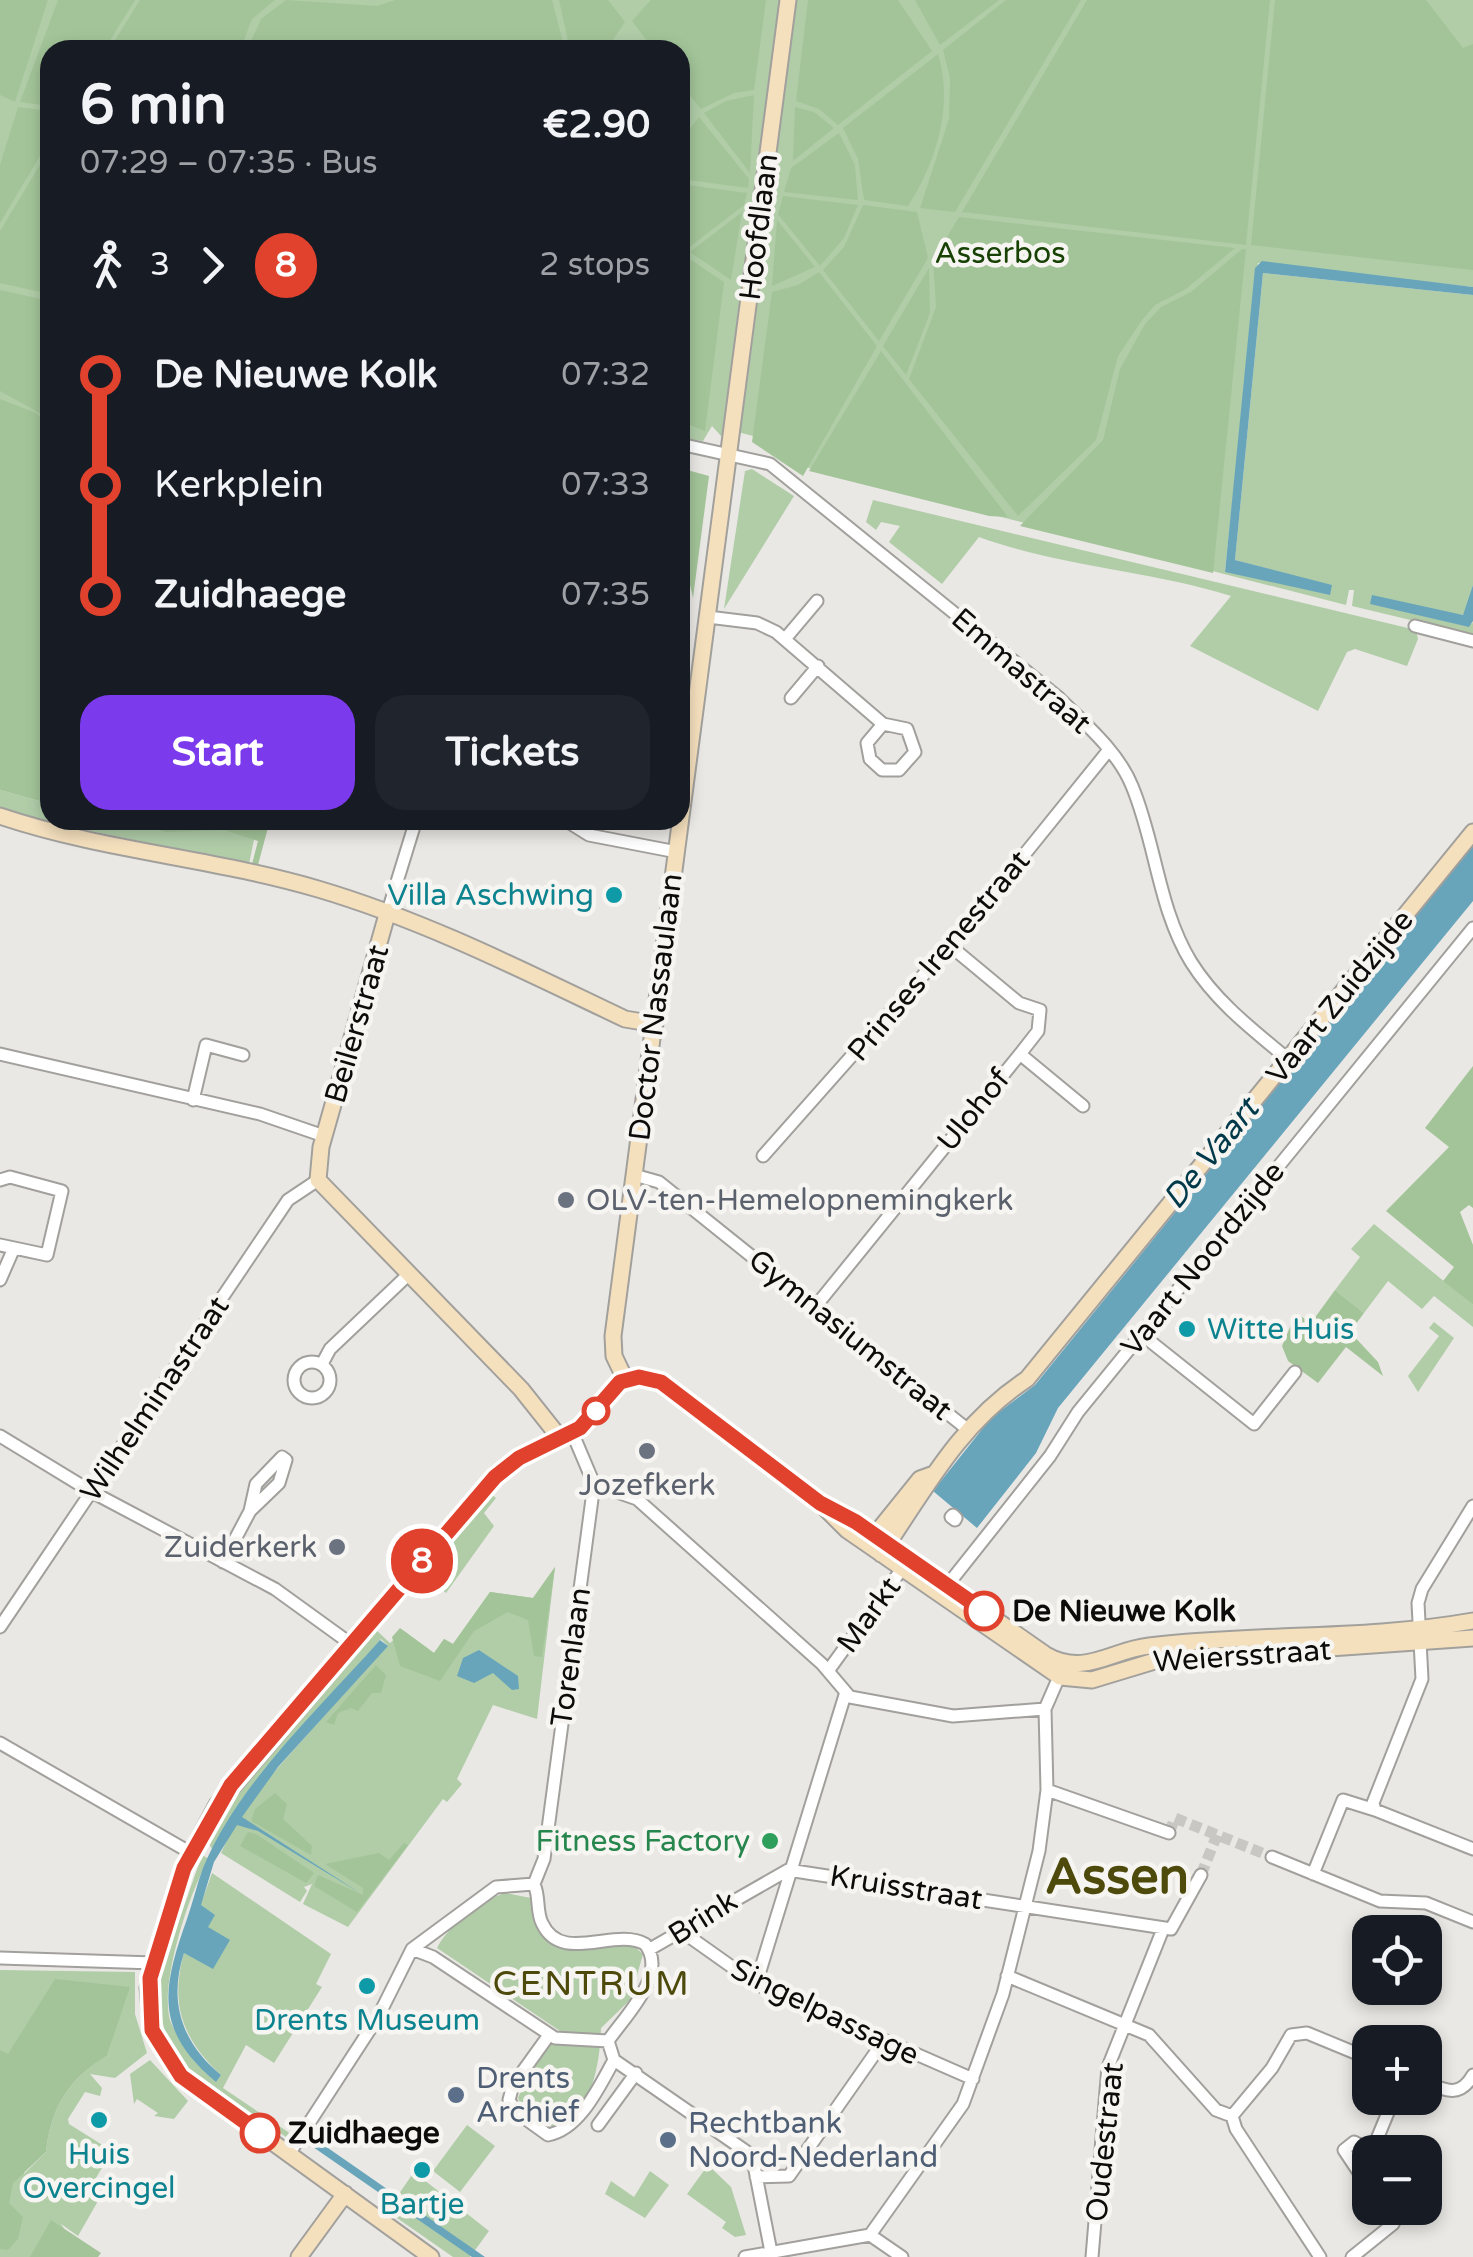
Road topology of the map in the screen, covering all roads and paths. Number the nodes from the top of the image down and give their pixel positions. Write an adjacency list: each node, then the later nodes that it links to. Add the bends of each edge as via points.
1 (788, 0): 3 (main road, Hoofdlaan)
2 (690, 446): 3 (street, Emmastraat)
3 (730, 454): 5 (main road, Doctor Nassaulaan); 12 (street, Emmastraat, via 770,464 800,487 1058,697)
4 (817, 601): 7 (street)
5 (708, 617): 7 (street, via 757,622); 13 (main road, Doctor Nassaulaan)
6 (1415, 626): 8 (street)
7 (785, 639): 9 (street)
8 (1473, 641)
9 (818, 666): 10 (street); 11 (street)
10 (791, 698)
11 (883, 724): 11 (street, via 870,735 870,759 882,770 899,770 912,760 912,736 900,725)
12 (1108, 750): 24 (street, Prinses Irenestraat); 29 (street, Emmastraat, via 1132,786 1166,906 1189,958 1227,1007)
13 (690, 753)
14 (0, 816): 15 (main road, Beilerstraat)
15 (40, 828)
16 (48, 830): 22 (main road, Beilerstraat, via 315,888)
17 (413, 830): 22 (street)
18 (586, 830): 21 (street)
19 (680, 830): 21 (main road, Doctor Nassaulaan)
20 (1473, 832): 29 (main road, Vaart Zuidzijde)
21 (677, 852): 25 (main road, Doctor Nassaulaan)
22 (388, 912): 25 (main road, via 626,1018); 32 (main road, Beilerstraat)
23 (1473, 928): 42 (street, Vaart Noordzijde)
24 (948, 944): 27 (street, Ulohof, via 1019,1002 1040,1010 1038,1031); 33 (street, Prinses Irenestraat)
25 (655, 1024): 34 (main road, Doctor Nassaulaan)
26 (0, 1054): 30 (street)
27 (1020, 1054): 31 (street, Ulohof); 41 (street, Ulohof)
28 (243, 1055): 30 (street, via 206,1045)
29 (1289, 1060): 46 (main road, Vaart Zuidzijde, via 1027,1379 989,1404)
30 (193, 1100): 32 (street)
31 (1083, 1106)
32 (324, 1136): 36 (main road, Beilerstraat)
33 (763, 1156)
34 (634, 1175): 41 (street, Gymnasiumstraat, via 659,1182); 45 (main road, Doctor Nassaulaan, via 612,1336)
35 (0, 1180): 38 (street, via 62,1191 48,1255)
36 (318, 1180): 39 (main road); 50 (street, Wilhelminastraat, via 288,1200)
37 (0, 1245): 38 (street)
38 (14, 1248): 40 (street)
39 (409, 1274): 43 (street); 47 (main road)
40 (0, 1280)
41 (815, 1307): 46 (street, Gymnasiumstraat)
42 (1141, 1334): 44 (street, via 1254,1424); 56 (street, Vaart Noordzijde)
43 (322, 1364)
44 (1295, 1372)
45 (625, 1380): 47 (main road); 53 (main road, via 661,1382)
46 (968, 1429): 53 (main road, Vaart Zuidzijde, via 931,1475 920,1479)
47 (566, 1435): 49 (street); 61 (main road, via 495,1477)
48 (0, 1436): 50 (street)
49 (594, 1484): 63 (street, Markt, via 636,1500); 76 (street, Torenlaan, via 544,1859)
50 (92, 1492): 54 (street); 58 (street, Wilhelminastraat)
51 (1473, 1506): 59 (street, via 1422,1589)
52 (250, 1511): 54 (street)
53 (878, 1544): 55 (main road)
54 (224, 1562): 61 (street, via 275,1588)
55 (903, 1568): 56 (main road); 63 (street, Markt)
56 (944, 1590): 62 (main road)
57 (1473, 1620): 59 (main road, Weiersstraat)
58 (0, 1627)
59 (1420, 1636): 60 (main road, Weiersstraat); 62 (main road, Weiersstraat, via 1158,1660 1092,1680); 68 (street, via 1419,1688)
60 (1473, 1638)
61 (351, 1644): 71 (main road, via 231,1785)
62 (1062, 1670): 65 (street)
63 (828, 1671): 64 (street, Markt)
64 (845, 1694): 65 (street, via 953,1716); 73 (street)
65 (1045, 1709): 67 (street)
66 (0, 1743): 71 (street)
67 (1047, 1790): 69 (street); 77 (street)
68 (1375, 1810): 70 (street); 74 (street, via 1344,1800)
69 (1169, 1833)
70 (1473, 1849)
71 (191, 1853): 84 (main road)
72 (1272, 1857): 74 (street)
73 (788, 1870): 77 (street, Kruisstraat); 80 (street, Brink); 86 (street)
74 (1314, 1874): 78 (street, via 1380,1901 1426,1903)
75 (1202, 1875): 79 (street, Oudestraat, via 1177,1924)
76 (534, 1884): 81 (street, via 496,1887); 82 (street, Brink, via 540,1921 554,1939 572,1944 630,1937)
77 (1024, 1905): 79 (street, Kruisstraat); 85 (street)
78 (1473, 1922)
79 (1163, 1929): 87 (street, Oudestraat)
80 (684, 1933): 82 (street, Brink); 86 (street, Singelpassage)
81 (412, 1949): 88 (street); 101 (street, via 378,2017)
82 (650, 1950): 89 (street, Brink, via 648,1983)
83 (0, 1958): 84 (street)
84 (154, 1963): 101 (main road, via 149,2013 171,2065)
85 (1008, 1976): 87 (street); 95 (street)
86 (756, 1984): 90 (street, Singelpassage)
87 (1123, 2027): 99 (street, via 1149,2036 1216,2110); 111 (street, Oudestraat, via 1108,2066)
88 (549, 2035): 89 (street); 92 (street, via 508,2100 548,2136 573,2123)
89 (608, 2041): 92 (street)
90 (883, 2042): 95 (street, Singelpassage); 102 (street, via 789,2176)
91 (1352, 2051): 99 (street, via 1307,2033 1291,2035)
92 (614, 2060): 93 (street)
93 (636, 2073): 100 (street); 102 (street, via 746,2152)
94 (1473, 2075): 96 (street)
95 (973, 2079): 105 (street)
96 (1464, 2088): 97 (street); 98 (street)
97 (1442, 2089)
98 (1473, 2099)
99 (1232, 2116): 112 (street)
100 (598, 2126)
101 (290, 2154): 103 (main road)
102 (756, 2177): 106 (street)
103 (345, 2194): 107 (main road); 108 (main road)
104 (1392, 2225): 113 (street)
105 (870, 2235): 106 (street); 110 (street)
106 (771, 2252): 109 (street)
107 (299, 2257)
108 (431, 2257)
109 (745, 2257)
110 (902, 2257)
111 (1092, 2257)
112 (1320, 2257)
113 (1352, 2257)

